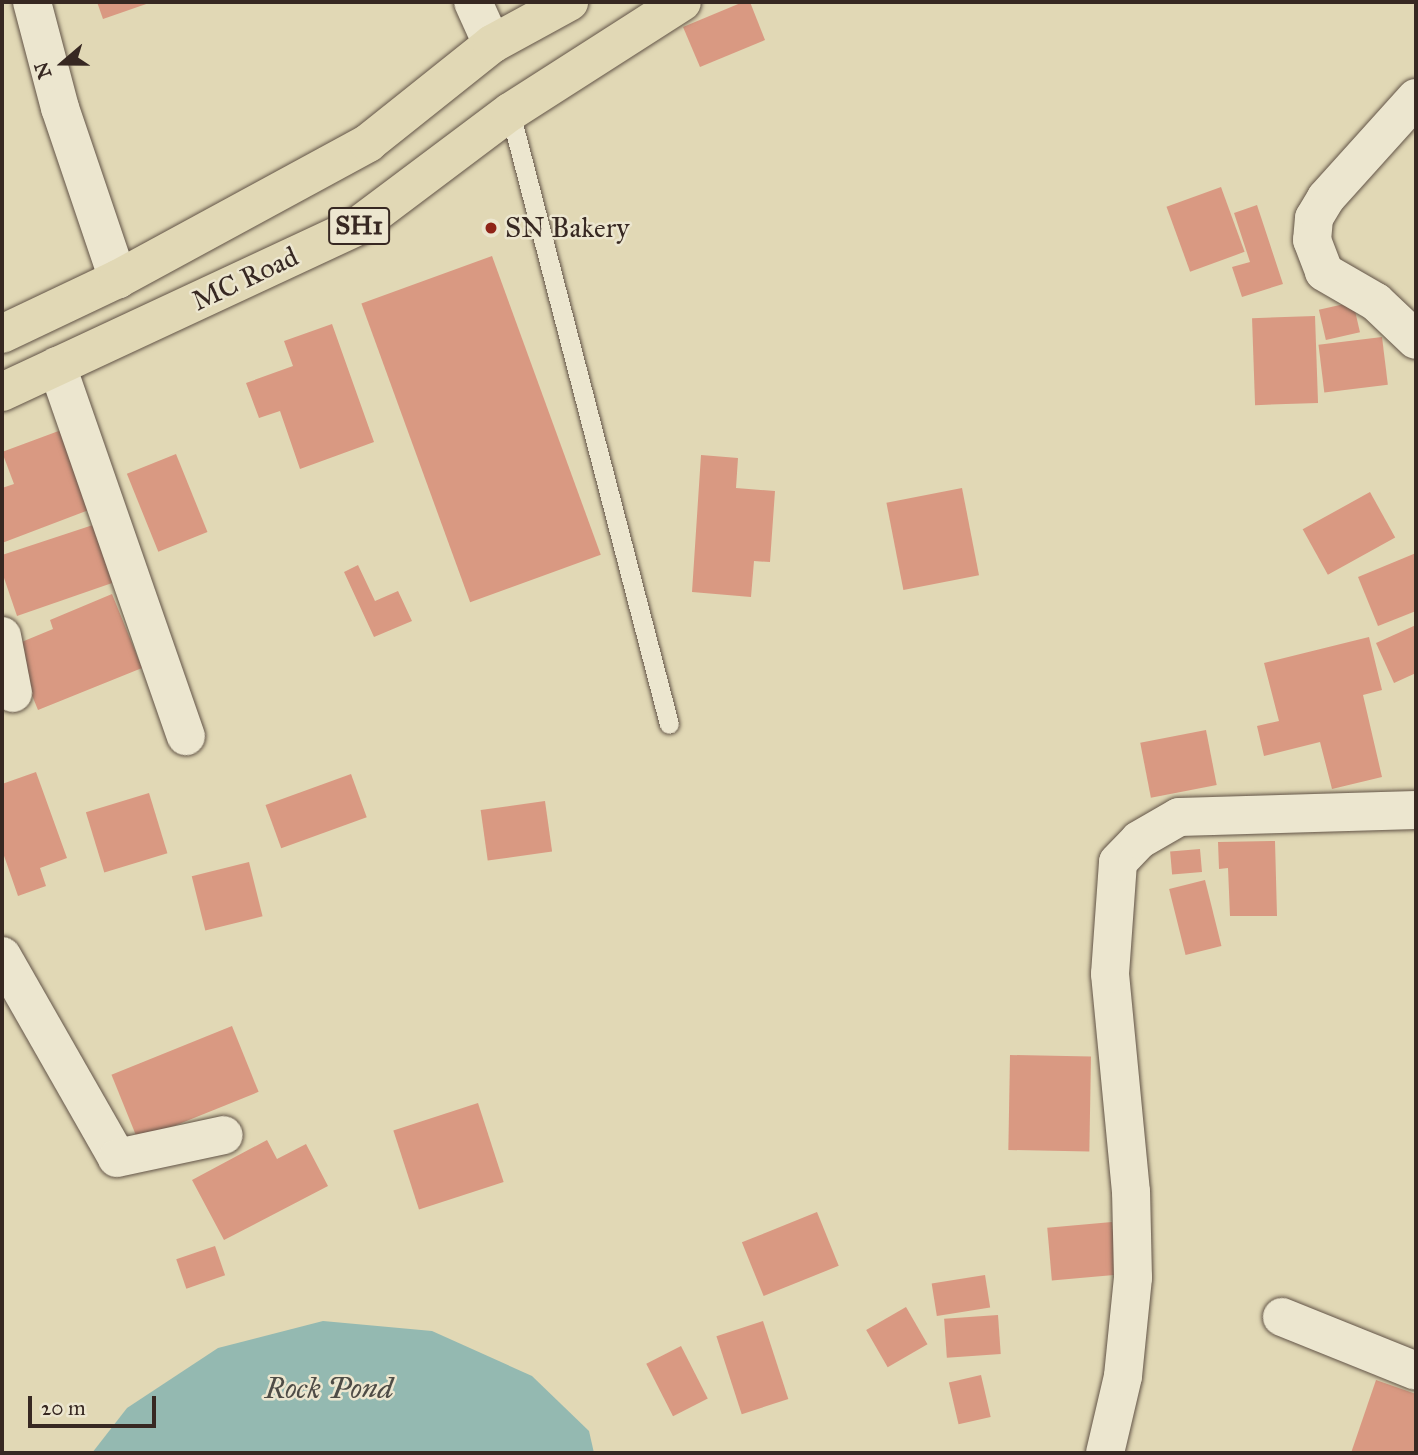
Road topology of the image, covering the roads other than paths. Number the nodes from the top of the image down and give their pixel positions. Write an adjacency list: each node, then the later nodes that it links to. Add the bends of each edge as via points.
1 (32, 2): 8 (street, via 60,108)
2 (473, 2): 5 (street)
3 (569, 2): 5 (main road, MC Road / SH1)
4 (682, 2): 7 (main road, MC Road / SH1)
5 (492, 44): 8 (main road, MC Road / SH1, via 368,143)
6 (1416, 98): 10 (street, via 1325,198 1314,218 1312,240 1324,272 1376,302)
7 (510, 112): 11 (main road, MC Road / SH1, via 358,226); 15 (lane)
8 (118, 279): 9 (main road, MC Road / SH1)
9 (2, 334)
10 (1416, 340)
11 (57, 366): 12 (main road, MC Road / SH1); 16 (street)
12 (2, 391)
13 (2, 636): 14 (street)
14 (13, 693)
15 (668, 724)
16 (186, 736)
17 (1416, 810): 22 (street, via 1179,817 1139,840 1118,862 1110,974 1131,1192 1133,1278 1123,1376)
18 (2, 956): 19 (street, via 117,1158)
19 (224, 1135)
20 (1282, 1317): 21 (street)
21 (1416, 1371)
22 (1105, 1453)

